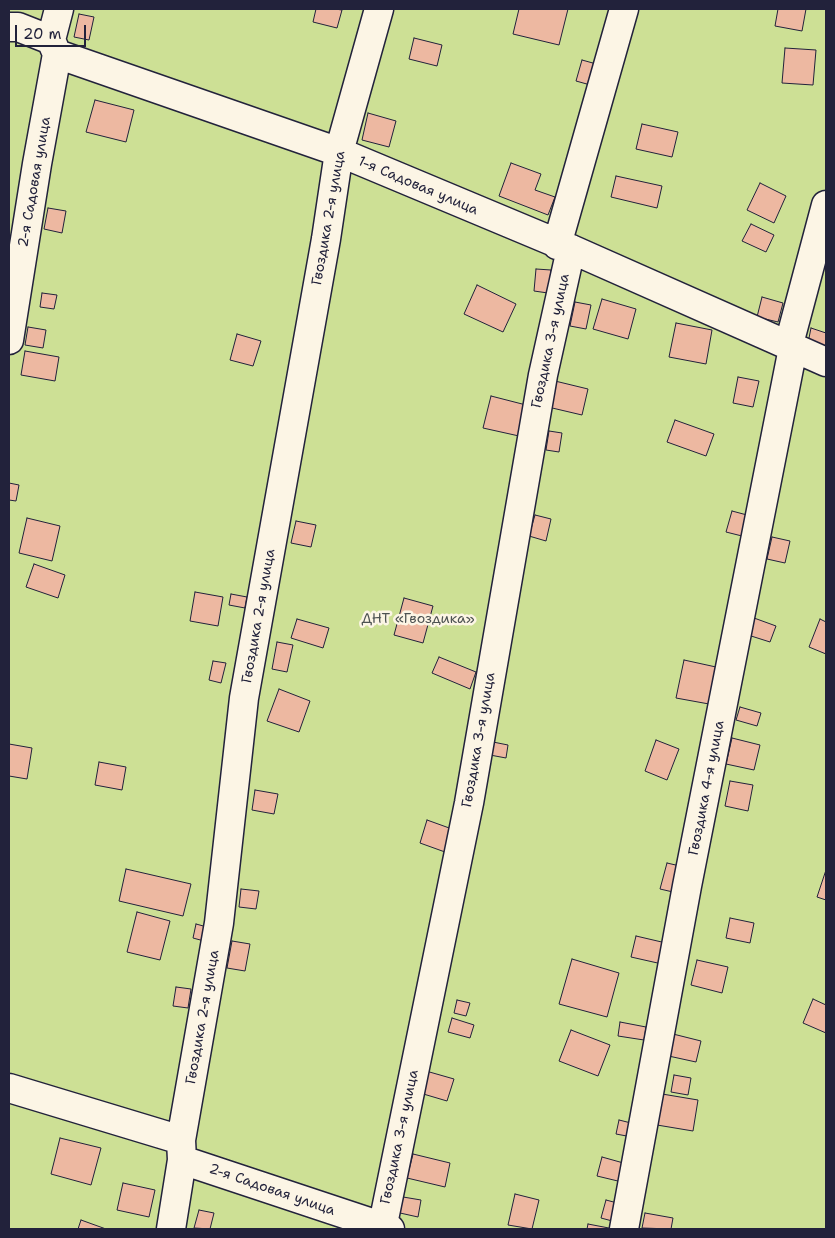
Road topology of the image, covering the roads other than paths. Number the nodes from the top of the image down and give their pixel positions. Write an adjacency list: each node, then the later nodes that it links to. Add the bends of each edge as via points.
1 (59, 9): 5 (street, 2-я Садовая улица)
2 (379, 9): 6 (street, Гвоздика 2-я улица)
3 (624, 9): 8 (street, Гвоздика 3-я улица)
4 (9, 27): 5 (street, 1-я Садовая улица, via 18,27)
5 (54, 47): 6 (street, 1-я Садовая улица); 9 (street, 2-я Садовая улица)
6 (339, 152): 8 (street, 1-я Садовая улица); 13 (street, Гвоздика 2-я улица, via 244,698 219,923)
7 (826, 206): 10 (street, Гвоздика 4-я улица)
8 (564, 247): 10 (street, 1-я Садовая улица); 14 (street, Гвоздика 3-я улица, via 468,803)
9 (9, 340)
10 (791, 346): 11 (street, 1-я Садовая улица); 16 (street, Гвоздика 4-я улица)
11 (826, 362)
12 (9, 1088): 13 (street, 2-я Садовая улица)
13 (182, 1150): 14 (street, 2-я Садовая улица); 15 (street, Гвоздика 2-я улица)
14 (385, 1228)
15 (171, 1229)
16 (624, 1229)

